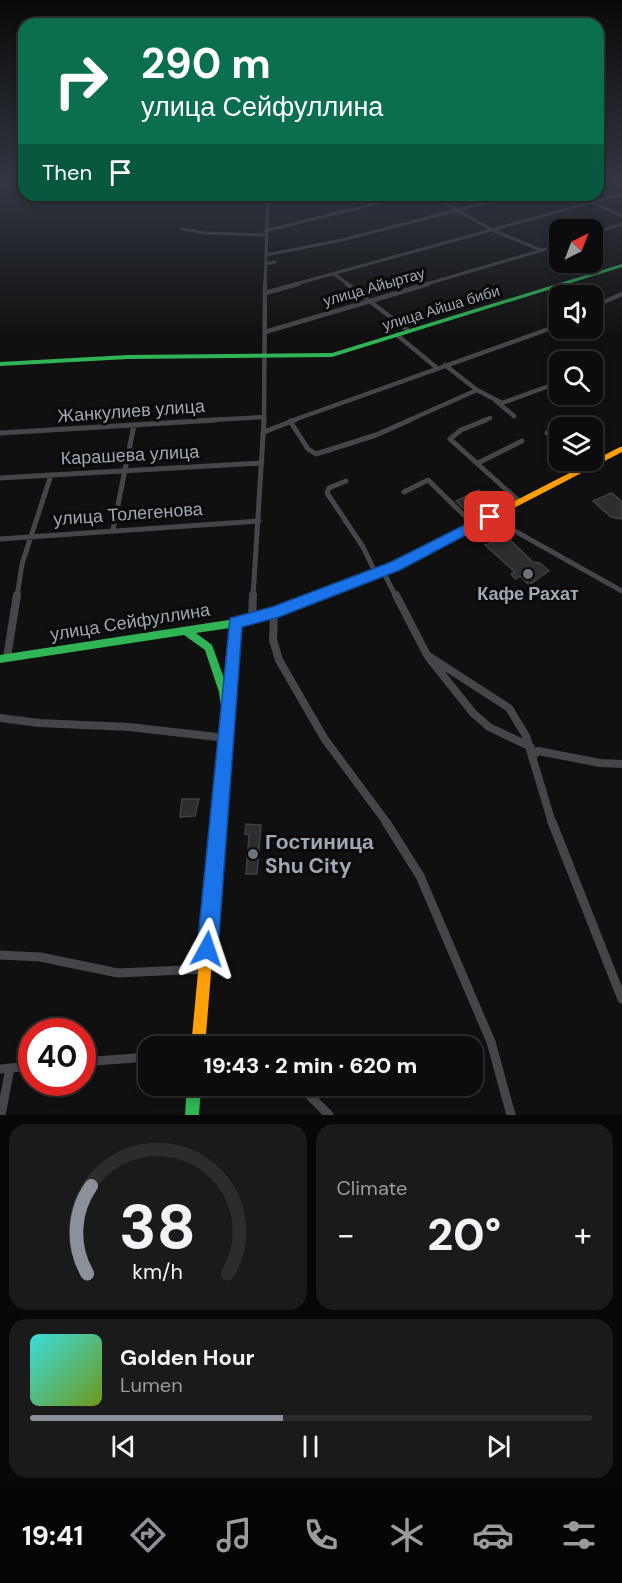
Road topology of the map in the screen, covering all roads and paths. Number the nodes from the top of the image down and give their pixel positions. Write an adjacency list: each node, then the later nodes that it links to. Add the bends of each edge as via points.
1 (199, 232): 6 (street)
2 (269, 232): 6 (street)
3 (373, 232): 9 (street)
4 (485, 232): 13 (street)
5 (497, 232): 8 (street)
6 (265, 233): 9 (street)
7 (549, 248): 8 (street, улица Айыртау)
8 (542, 250): 16 (street, улица Айыртау)
9 (266, 255): 11 (street)
10 (275, 262): 11 (street)
11 (266, 264): 14 (street)
12 (622, 266): 19 (street, улица Айша биби)
13 (334, 274): 14 (street); 16 (street)
14 (265, 293): 20 (street)
15 (622, 294): 17 (street)
16 (370, 301): 19 (street); 20 (street, улица Айыртау)
17 (603, 302)
18 (549, 329): 24 (street)
19 (409, 331): 21 (street, улица Айша биби)
20 (265, 332): 22 (street)
21 (397, 335): 22 (street, улица Айша биби, via 332,355); 25 (street)
22 (266, 357): 23 (street, улица Айша биби, via 128,357); 30 (street)
23 (0, 364)
24 (445, 365): 25 (street); 27 (street)
25 (437, 368): 32 (street)
26 (549, 385): 28 (street, via 506,402)
27 (477, 390): 28 (street); 32 (street, via 376,435 321,454 308,449)
28 (495, 401): 29 (street)
29 (514, 416)
30 (263, 417): 33 (street, Жанкулиев улица); 34 (street)
31 (490, 418): 40 (street, via 450,439)
32 (290, 421): 34 (street)
33 (134, 425): 35 (street, Жанкулиев улица); 41 (street)
34 (264, 432): 39 (street)
35 (0, 433)
36 (522, 441): 40 (street)
37 (622, 449): 38 (street, улица Сейфуллина)
38 (603, 456)
39 (262, 463): 41 (street, Карашева улица); 49 (street)
40 (478, 463): 47 (street)
41 (124, 471): 43 (street, Карашева улица); 51 (street)
42 (572, 471): 47 (street, улица Сейфуллина)
43 (51, 475): 44 (street, Карашева улица); 52 (street)
44 (0, 478)
45 (346, 481): 54 (street, via 329,488 327,494)
46 (404, 492): 50 (street, via 428,480)
47 (520, 502): 48 (street, улица Сейфуллина)
48 (490, 517): 50 (street, улица Сейфуллина); 55 (street)
49 (259, 521): 51 (street, улица Толегенова); 57 (street)
50 (474, 525): 54 (street, улица Сейфуллина)
51 (113, 530): 52 (street, улица Толегенова)
52 (30, 537): 53 (street, улица Толегенова); 61 (street)
53 (0, 539)
54 (379, 572): 56 (street, улица Сейфуллина); 60 (street)
55 (621, 589)
56 (274, 612): 57 (street, улица Сейфуллина); 79 (street, via 273,640 279,660 324,738 399,840 420,876 491,1042)
57 (252, 618): 58 (street, улица Сейфуллина)
58 (235, 623): 59 (street, улица Сейфуллина); 63 (street)
59 (185, 630): 61 (street, улица Сейфуллина); 63 (street, via 209,648 224,693)
60 (427, 655): 65 (street, via 473,713); 65 (street, via 509,708)
61 (3, 658)
62 (0, 718): 64 (street)
63 (228, 720): 64 (street)
64 (227, 738): 68 (street)
65 (532, 752): 66 (street); 69 (street, via 550,817)
66 (622, 764)
67 (0, 955): 68 (street, via 32,956 109,973)
68 (205, 969): 70 (street)
69 (622, 999)
70 (199, 1036)
71 (138, 1058): 72 (street)
72 (96, 1061)
73 (5, 1068): 76 (street)
74 (193, 1096): 77 (street)
75 (310, 1096): 78 (street)
76 (1, 1115)
77 (192, 1115)
78 (329, 1115)
79 (512, 1115)

